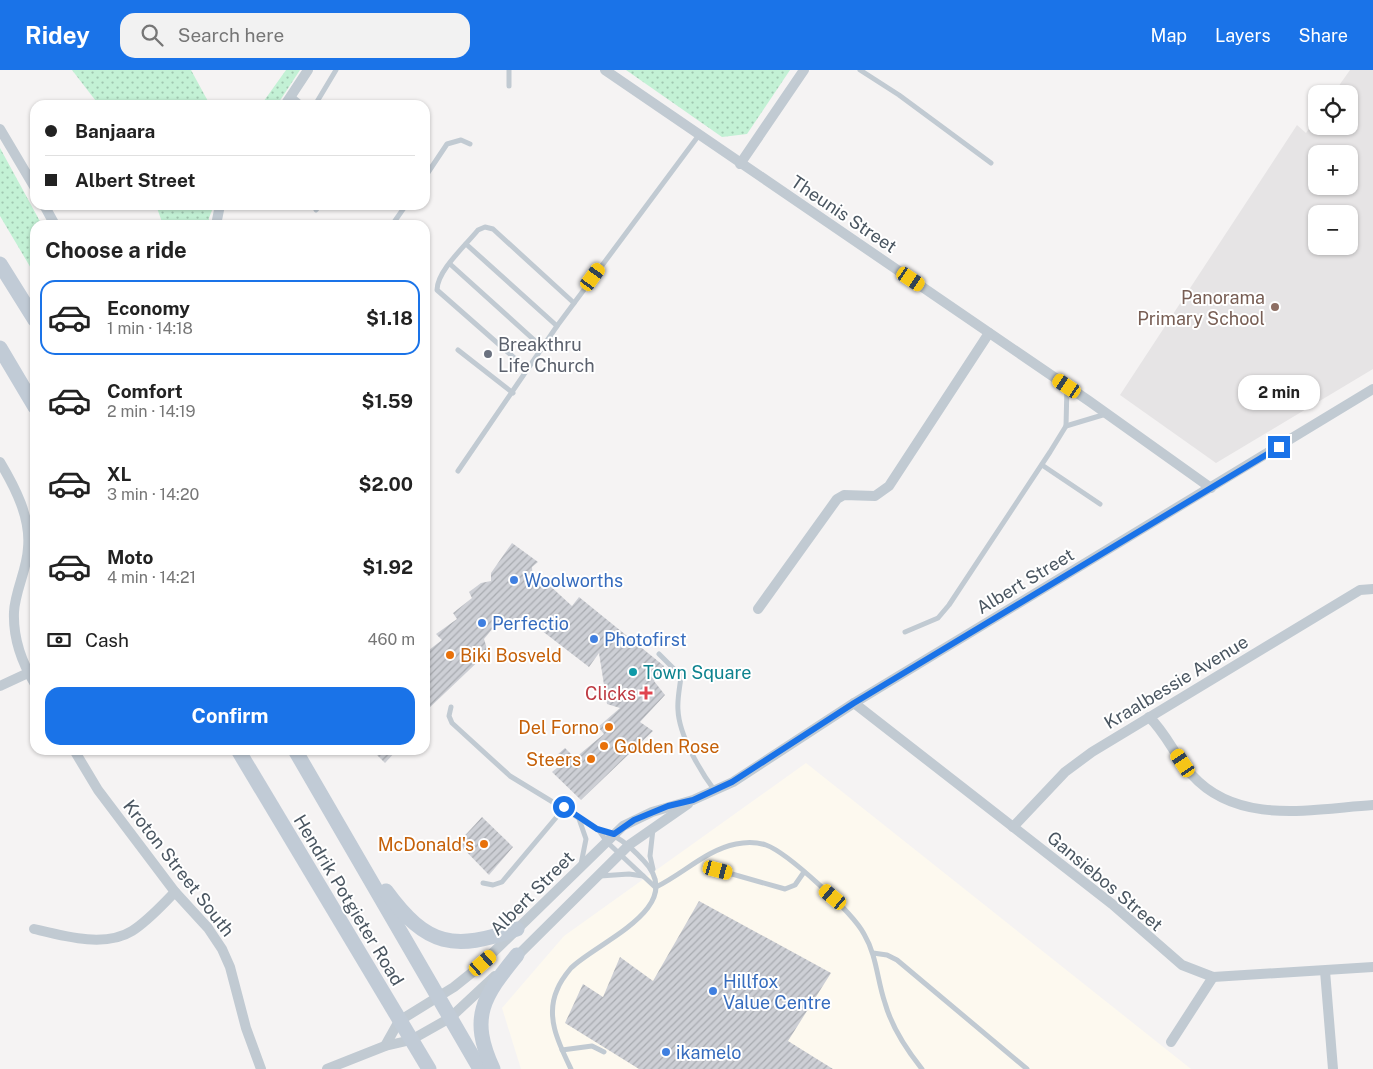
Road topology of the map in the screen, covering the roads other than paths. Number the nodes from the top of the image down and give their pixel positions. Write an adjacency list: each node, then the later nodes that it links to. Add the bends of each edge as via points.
1 (308, 70): 8 (street)
2 (336, 70): 11 (lane)
3 (509, 70): 7 (lane)
4 (605, 70): 13 (street, Theunis Street)
5 (804, 70): 16 (street)
6 (860, 70): 15 (lane)
7 (509, 86)
8 (292, 96): 9 (street); 10 (lane)
9 (289, 100)
10 (297, 100)
11 (318, 100)
12 (0, 129): 18 (street)
13 (699, 135): 16 (street, Theunis Street); 22 (lane)
14 (470, 144): 17 (lane, via 461,140 448,144)
15 (991, 163)
16 (740, 164): 25 (street, Theunis Street)
17 (430, 170)
18 (30, 180)
19 (466, 244): 21 (lane); 22 (lane, via 478,230 485,227 493,229); 24 (lane)
20 (0, 264): 23 (main road)
21 (450, 264): 27 (lane); 29 (lane, via 437,280 437,290)
22 (574, 303): 24 (lane)
23 (30, 312)
24 (557, 326): 27 (lane)
25 (989, 332): 30 (street, Theunis Street); 42 (street, via 889,486 876,496 844,495 837,499)
26 (0, 348): 33 (main road)
27 (542, 348): 29 (lane)
28 (458, 350): 32 (lane)
29 (528, 370): 32 (lane)
30 (1067, 386): 34 (street, Theunis Street); 35 (lane)
31 (1373, 389): 39 (street, Albert Street)
32 (513, 393): 38 (lane)
33 (30, 399)
34 (1107, 413): 35 (lane); 39 (street, Theunis Street)
35 (1066, 426): 37 (lane)
36 (0, 462): 45 (street, via 22,505 26,526 28,547 14,611 18,644)
37 (1042, 465): 40 (lane); 43 (lane, via 949,605 938,618)
38 (458, 471)
39 (1211, 488): 48 (street, Albert Street)
40 (1100, 504)
41 (1373, 589): 50 (street, Kraalbessie Avenue, via 1360,590)
42 (758, 609)
43 (904, 632)
44 (660, 654): 54 (lane, via 681,676 679,720 701,773)
45 (28, 673): 46 (street); 47 (street)
46 (30, 676)
47 (0, 686)
48 (854, 703): 54 (street, Albert Street); 59 (street, Gansiebos Street)
49 (451, 707): 57 (lane, via 449,716 452,722 502,770)
50 (1149, 717): 56 (street, via 1161,728 1192,775 1209,790 1248,809 1277,811); 59 (street, Kraalbessie Avenue, via 1065,772)
51 (77, 755): 74 (street, Kroton Street South, via 98,790)
52 (241, 755): 84 (main road, Hendrik Potgieter Road)
53 (298, 755): 62 (main road, Hendrik Potgieter Road)
54 (715, 791): 55 (street, Albert Street)
55 (693, 800): 60 (street, Albert Street); 63 (street, Albert Street, via 640,817)
56 (1373, 805)
57 (564, 807): 58 (lane); 72 (lane, via 502,882)
58 (578, 816): 61 (lane); 66 (lane, via 586,839)
59 (1013, 827): 81 (street, Gansiebos Street, via 1112,904 1171,958)
60 (653, 828): 64 (street, Albert Street); 67 (lane, via 650,849)
61 (597, 829): 63 (lane); 63 (lane)
62 (344, 834): 75 (main road, via 407,918 426,932 451,942 472,942); 82 (main road, Hendrik Potgieter Road)
63 (611, 838): 64 (lane); 65 (lane); 66 (street, Albert Street)
64 (629, 845): 65 (street, Albert Street); 67 (lane)
65 (620, 854): 70 (street, Albert Street); 71 (lane)
66 (580, 866): 75 (street, Albert Street)
67 (653, 869): 73 (lane)
68 (718, 870): 69 (lane, via 785,889 795,885)
69 (804, 872): 73 (lane, via 766,845 738,843 713,852); 77 (lane, via 851,915)
70 (599, 876): 71 (lane); 78 (street, Albert Street)
71 (644, 876): 73 (lane)
72 (483, 883)
73 (656, 887): 88 (lane, via 652,903 634,924 571,968 562,980 552,1019)
74 (175, 892): 76 (street, via 147,920 115,938 81,938); 90 (street, Kroton Street South, via 208,928 222,950)
75 (517, 929): 82 (street, Albert Street, via 474,971)
76 (34, 930)
77 (874, 953): 96 (lane, via 885,1003 896,1031); 97 (lane, via 897,960)
78 (518, 955): 83 (street, Albert Street); 94 (main road, via 485,1000 480,1018 483,1048)
79 (1373, 967): 80 (street, Gansiebos Street)
80 (1326, 971): 81 (street, Gansiebos Street); 98 (street)
81 (1213, 977): 86 (street)
82 (438, 997): 83 (main road, Hendrik Potgieter Road); 84 (street, Albert Street)
83 (450, 1018): 85 (street, Albert Street); 93 (main road, Hendrik Potgieter Road)
84 (399, 1021): 85 (main road, Hendrik Potgieter Road); 87 (street)
85 (411, 1040): 87 (street, Albert Street); 92 (main road, Hendrik Potgieter Road)
86 (1171, 1042)
87 (385, 1046): 91 (street, Albert Street)
88 (562, 1050): 89 (lane, via 592,1046); 95 (lane)
89 (604, 1052)
90 (261, 1069)
91 (327, 1069)
92 (429, 1069)
93 (480, 1069)
94 (493, 1069)
95 (571, 1069)
96 (922, 1069)
97 (1027, 1069)
98 (1333, 1069)

